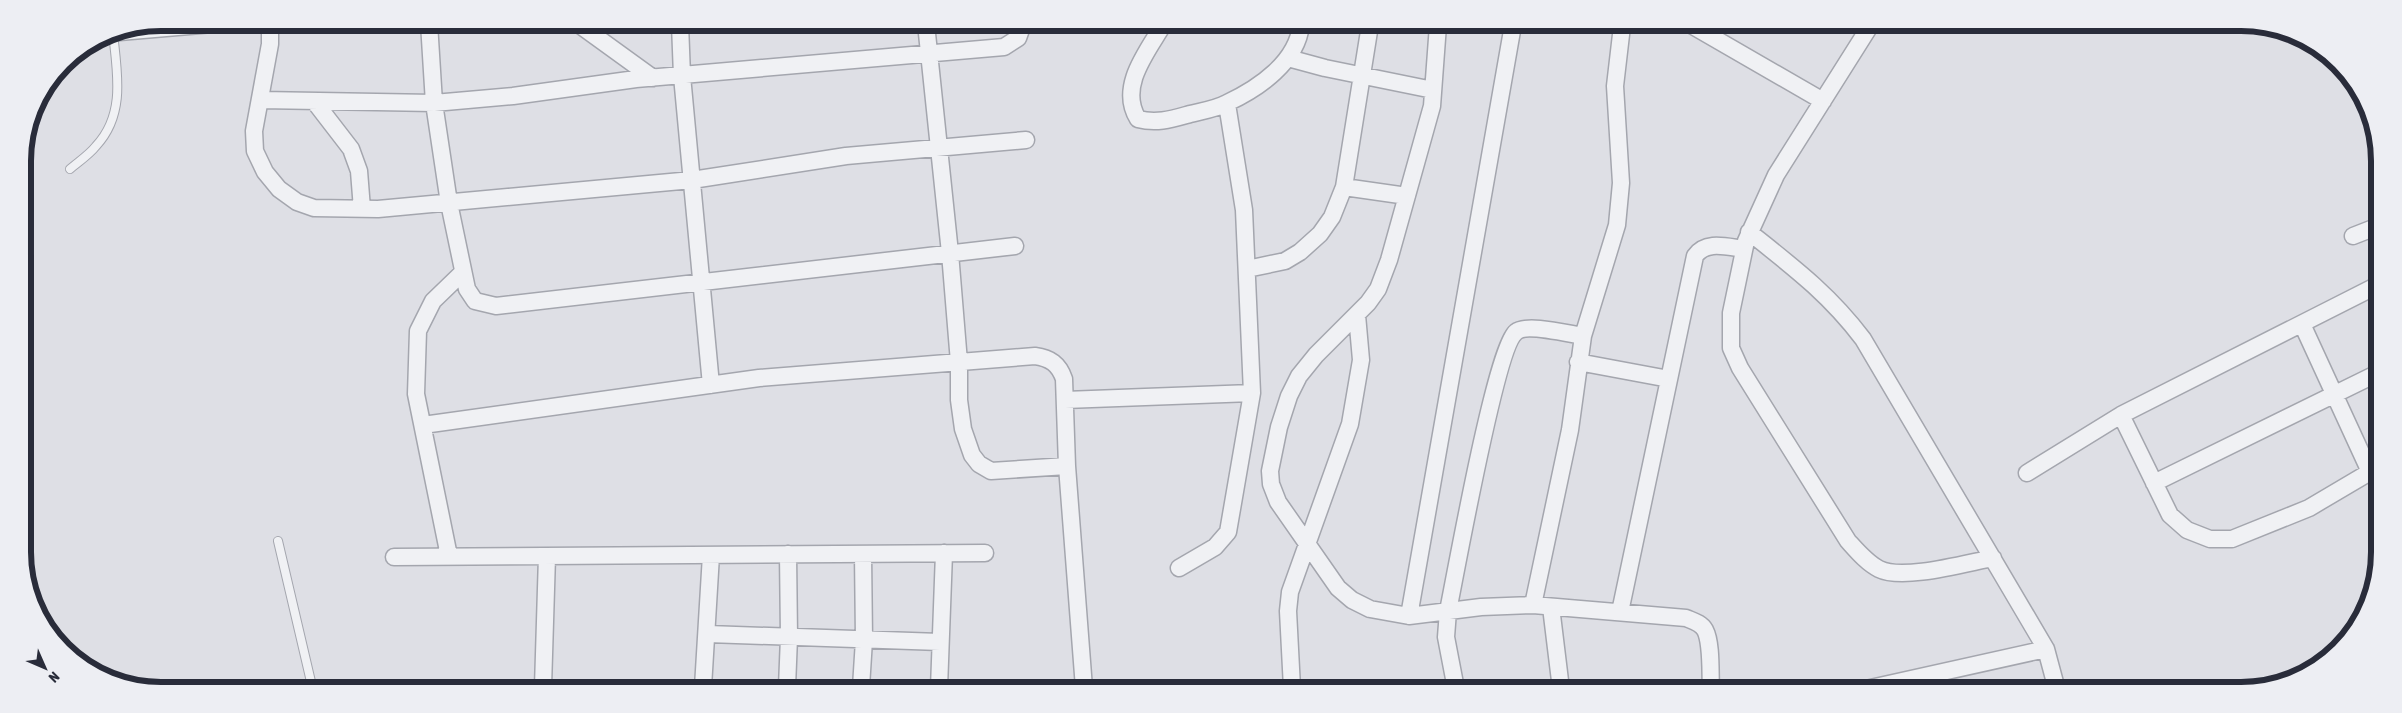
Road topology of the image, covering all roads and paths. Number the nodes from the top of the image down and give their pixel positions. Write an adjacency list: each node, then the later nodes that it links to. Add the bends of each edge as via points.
1 (270, 31): 22 (street)
2 (430, 31): 25 (street)
3 (587, 31): 20 (street)
4 (680, 31): 19 (street)
5 (926, 31): 16 (street)
6 (1020, 31): 16 (street, via 1018,38 1004,47)
7 (1159, 31): 26 (street, via 1136,69 1132,84 1132,110 1138,119 1163,121)
8 (1299, 31): 17 (street, via 1296,46)
9 (1369, 31): 18 (street)
10 (1438, 31): 21 (street)
11 (1512, 31): 79 (street)
12 (1621, 31): 47 (street, via 1614,86 1622,182 1617,225)
13 (1702, 31): 24 (street)
14 (1867, 31): 24 (street)
15 (112, 41): 29 (lane, via 119,87 114,119 97,146)
16 (928, 54): 19 (street); 28 (street)
17 (1288, 58): 18 (street); 26 (street, via 1268,78)
18 (1362, 75): 21 (street); 31 (street)
19 (682, 76): 20 (street); 30 (street)
20 (653, 78): 25 (street)
21 (1433, 90): 32 (street, via 1432,106)
22 (261, 100): 23 (street); 34 (street, via 254,132 255,151 265,172 279,189 297,202 314,208)
23 (314, 101): 25 (street); 34 (street, via 350,149 359,171)
24 (1823, 101): 36 (street, via 1776,175)
25 (434, 103): 33 (street)
26 (1226, 104): 41 (street, via 1244,210)
27 (1026, 140): 28 (street)
28 (938, 149): 30 (street, via 846,156); 40 (street)
29 (70, 169)
30 (692, 180): 33 (street); 43 (street)
31 (1344, 187): 32 (street); 41 (street, via 1332,217 1320,234 1300,252 1285,261)
32 (1407, 196): 45 (street, via 1378,289)
33 (449, 203): 34 (street); 42 (street)
34 (362, 209)
35 (2371, 229): 37 (street)
36 (1749, 232): 39 (street); 73 (street, via 1841,310 1863,339)
37 (2353, 236)
38 (1015, 246): 40 (street)
39 (1744, 249): 51 (street, via 1716,245 1699,250 1695,256); 73 (street, via 1731,313 1731,348 1740,368 1848,541 1878,569 1895,574)
40 (950, 253): 43 (street); 48 (street)
41 (1247, 269): 53 (street)
42 (463, 272): 43 (street, via 471,297 483,304 496,306); 57 (street, via 433,301 418,331 416,394)
43 (700, 284): 52 (street)
44 (2371, 289): 46 (street)
45 (1357, 315): 64 (street, via 1361,360 1350,424); 64 (street, via 1299,376 1288,396 1279,427 1270,471 1271,484 1278,502)
46 (2302, 324): 54 (street); 56 (street)
47 (1583, 336): 49 (street); 77 (street, via 1525,328 1516,331 1508,342 1492,396)
48 (960, 362): 52 (street, via 759,378); 55 (street, via 1035,356 1052,360 1062,371); 58 (street, via 959,400 963,429 972,456 979,464 991,471)
49 (1578, 362): 51 (street); 75 (street, via 1570,430)
50 (2371, 376): 54 (street)
51 (1669, 379): 78 (street)
52 (711, 385): 57 (street)
53 (1252, 393): 55 (street); 74 (street, via 1228,532 1214,547)
54 (2334, 395): 59 (street); 62 (street)
55 (1065, 400): 58 (street)
56 (2121, 415): 61 (street); 62 (street)
57 (422, 425): 70 (street)
58 (1067, 466): 97 (street)
59 (2371, 467)
60 (2371, 472): 62 (street, via 2309,508 2232,539 2210,538 2187,530 2170,515)
61 (2027, 473)
62 (2154, 483)
63 (278, 541): 91 (lane)
64 (1306, 545): 79 (street, via 1338,588 1352,600 1370,609); 85 (street, via 1296,572 1288,611)
65 (944, 553): 66 (street); 68 (street); 83 (street)
66 (985, 553)
67 (788, 554): 68 (street); 69 (street); 81 (street)
68 (863, 554): 82 (street)
69 (711, 555): 71 (street); 80 (street)
70 (449, 556): 71 (street); 72 (street)
71 (547, 556): 92 (street)
72 (394, 557)
73 (1993, 558): 84 (street)
74 (1179, 568)
75 (1533, 605): 76 (street); 77 (street)
76 (1551, 606): 78 (street); 87 (street)
77 (1448, 611): 79 (street); 86 (street, via 1446,637)
78 (1620, 612): 88 (street, via 1686,618 1700,624 1706,630)
79 (1409, 616)
80 (708, 634): 81 (street); 93 (street)
81 (789, 637): 82 (street); 94 (street)
82 (864, 640): 83 (street); 95 (street)
83 (940, 642): 96 (street)
84 (2046, 649): 89 (street); 90 (street)
85 (1292, 681)
86 (1455, 681)
87 (1560, 681)
88 (1711, 681)
89 (1901, 681)
90 (2055, 681)
91 (311, 682)
92 (542, 682)
93 (703, 682)
94 (787, 682)
95 (862, 682)
96 (939, 682)
97 (1084, 682)

